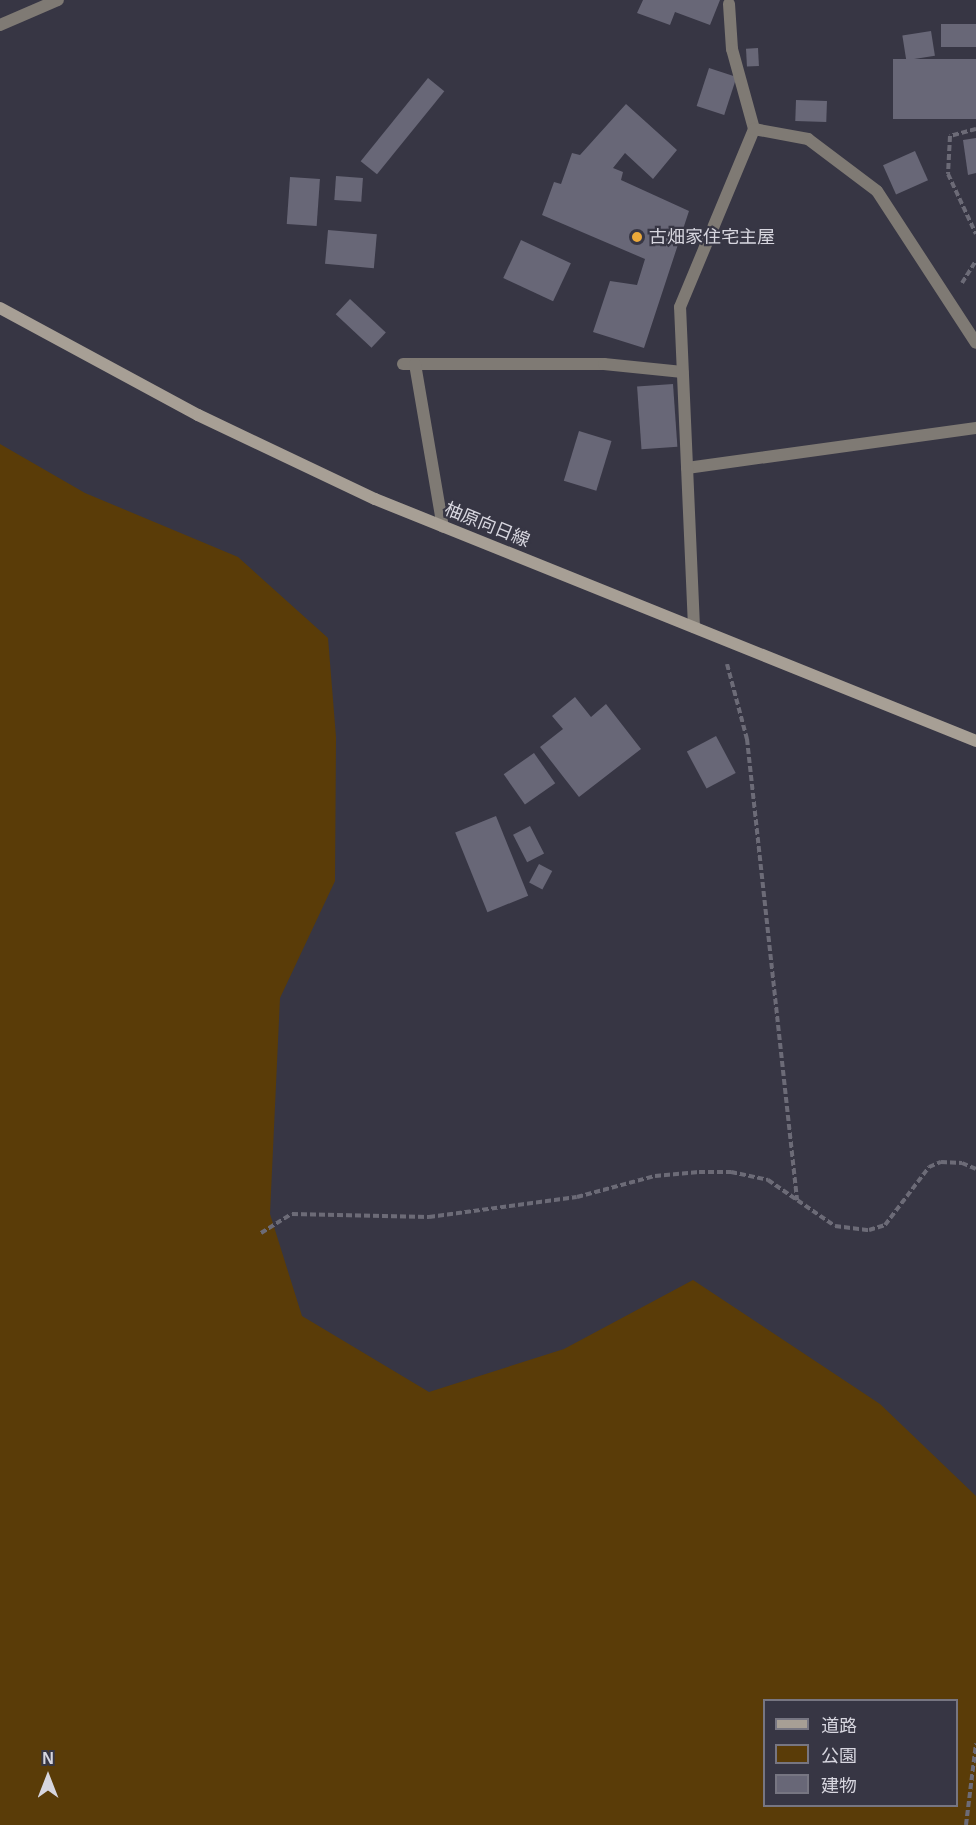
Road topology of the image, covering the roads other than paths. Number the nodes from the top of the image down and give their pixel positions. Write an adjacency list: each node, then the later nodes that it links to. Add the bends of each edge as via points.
1 (58, 0): 3 (street)
2 (729, 4): 4 (street, via 732,49)
3 (0, 25)
4 (754, 129): 6 (street, via 807,139 877,191); 7 (street, via 680,307)
5 (0, 308): 10 (main road, 柚原向日線, via 198,415)
6 (976, 343)
7 (683, 372): 9 (street); 10 (street, via 604,364 409,364)
8 (976, 428): 9 (street)
9 (687, 468): 11 (street)
10 (443, 527): 11 (main road, 柚原向日線)
11 (694, 627): 12 (main road, 柚原向日線)
12 (976, 741)

